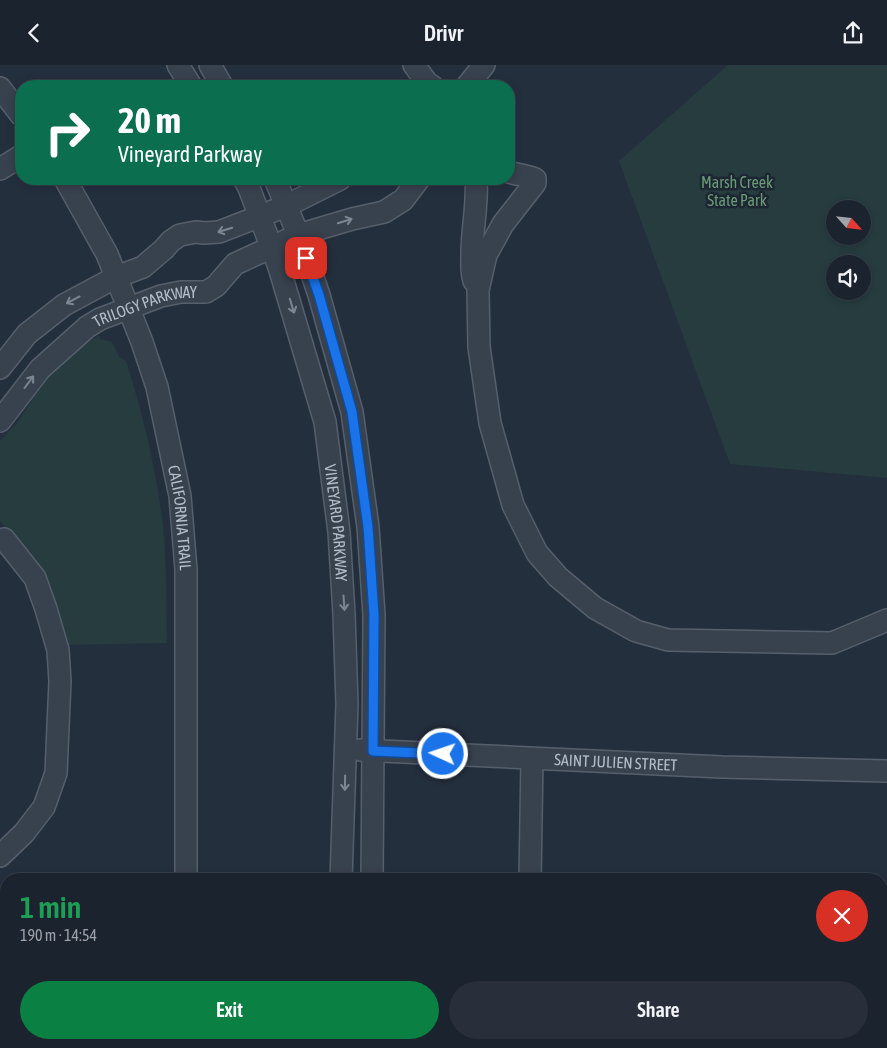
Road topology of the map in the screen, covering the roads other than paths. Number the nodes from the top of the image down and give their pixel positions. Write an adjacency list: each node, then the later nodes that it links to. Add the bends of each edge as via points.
1 (178, 65): 5 (street)
2 (210, 65): 6 (street)
3 (414, 65): 7 (street)
4 (484, 65): 8 (street)
5 (187, 80)
6 (219, 80)
7 (425, 80)
8 (472, 80)
9 (0, 88): 10 (street)
10 (15, 107)
11 (15, 160): 12 (street)
12 (0, 169)
13 (515, 174): 25 (street, via 530,176 535,183 503,225 486,255)
14 (68, 185): 24 (street, CALIFORNIA TRAIL)
15 (247, 185): 21 (street, VINEYARD PARKWAY)
16 (277, 185): 20 (street, VINEYARD PARKWAY)
17 (328, 185): 20 (street, TRILOGY PARKWAY)
18 (414, 185): 22 (street, TRILOGY PARKWAY, one-way to 18, via 384,212 403,200)
19 (476, 185): 25 (street, via 472,274)
20 (286, 206): 21 (street, TRILOGY PARKWAY); 22 (street, VINEYARD PARKWAY)
21 (260, 217): 23 (street, VINEYARD PARKWAY); 24 (street, TRILOGY PARKWAY, one-way to 24, via 219,232 180,235 143,267)
22 (298, 235): 23 (street, TRILOGY PARKWAY); 32 (street, VINEYARD PARKWAY, via 319,295 352,412 368,527 374,615)
23 (272, 247): 26 (street, TRILOGY PARKWAY, via 235,264 216,286 206,292 161,296); 31 (street, VINEYARD PARKWAY, one-way to 31, via 325,421 339,532)
24 (116, 277): 26 (street, CALIFORNIA TRAIL); 27 (street, TRILOGY PARKWAY, one-way to 27, via 64,305 27,333)
25 (478, 290): 30 (street, via 479,347 490,423 512,505 537,553 558,577 595,608 636,631 668,640 832,643)
26 (129, 309): 28 (street, TRILOGY PARKWAY, one-way to 26, via 51,358 87,327); 36 (street, CALIFORNIA TRAIL, via 157,387 180,496 186,569)
27 (0, 368)
28 (0, 421)
29 (4, 539): 35 (street, via 35,578 58,650 60,681 56,773 44,807)
30 (887, 620)
31 (346, 750): 32 (street, SAINT JULIEN STREET); 37 (street, VINEYARD PARKWAY, one-way to 37)
32 (373, 751): 33 (street, SAINT JULIEN STREET); 38 (street, VINEYARD PARKWAY)
33 (532, 759): 34 (street, SAINT JULIEN STREET); 39 (street)
34 (887, 771)
35 (0, 856)
36 (186, 873)
37 (341, 873)
38 (372, 873)
39 (530, 873)

